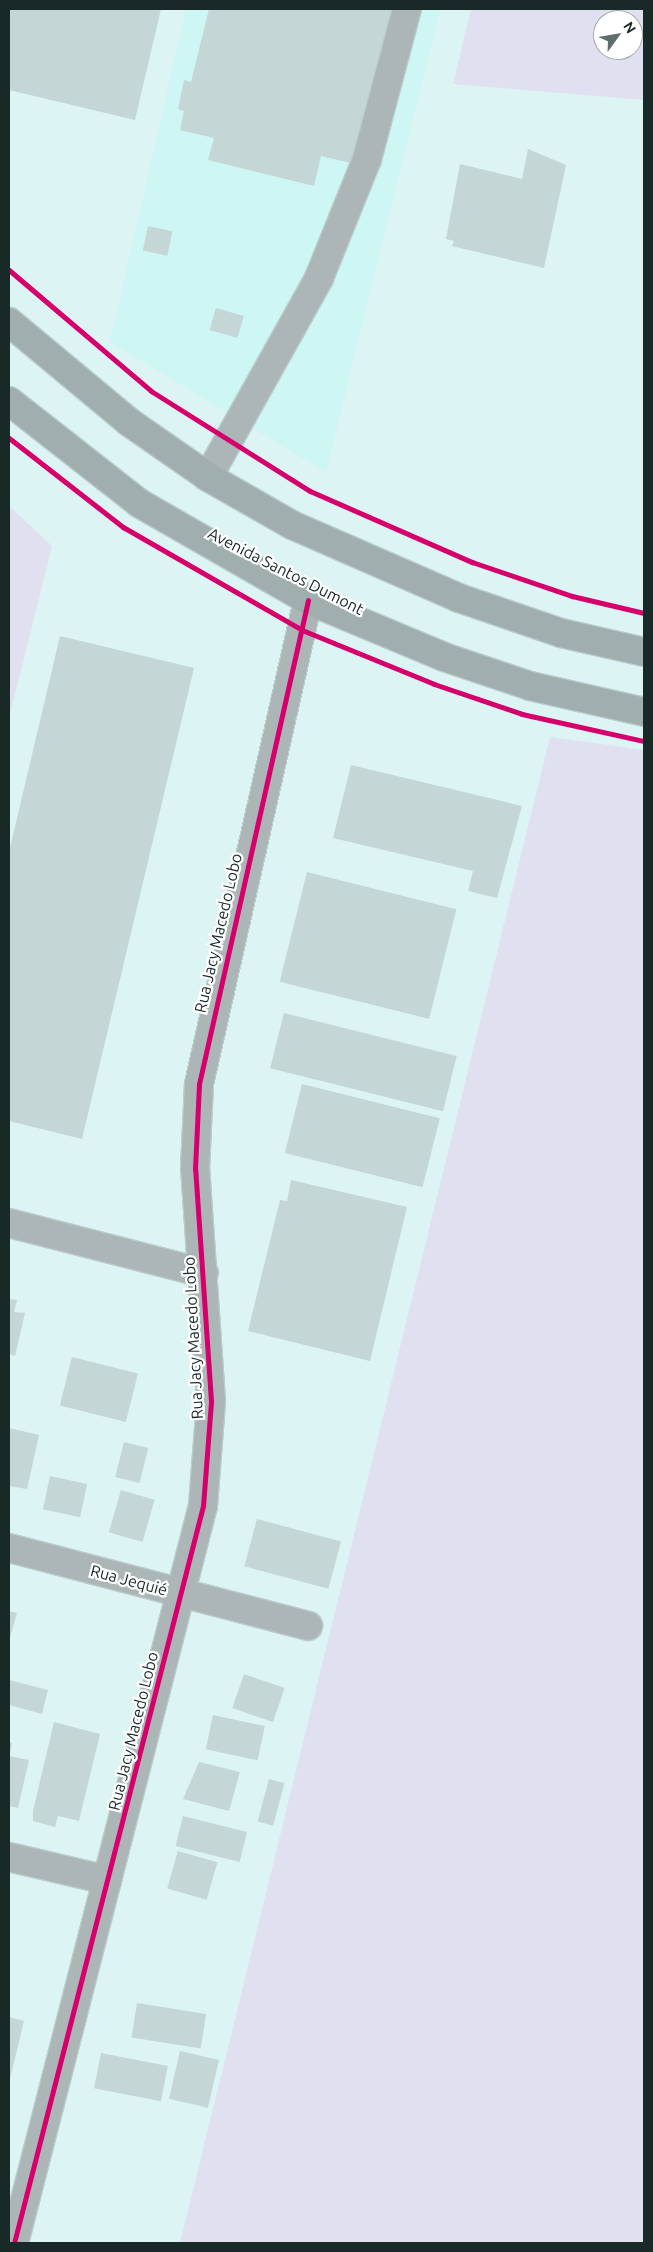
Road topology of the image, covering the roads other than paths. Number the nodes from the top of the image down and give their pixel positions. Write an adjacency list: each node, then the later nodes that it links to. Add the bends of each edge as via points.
1 (407, 9): 4 (street, via 367,159 319,278)
2 (9, 322): 4 (main road, via 129,422)
3 (9, 401): 5 (main road, Avenida Santos Dumont, via 139,503)
4 (208, 476): 6 (main road, via 292,525 459,598 562,632)
5 (308, 600): 7 (main road, Avenida Santos Dumont, via 444,657 530,686); 9 (street, Rua Jacy Macedo Lobo, via 202,1064 195,1169)
6 (644, 652)
7 (644, 712)
8 (9, 1223): 9 (street)
9 (204, 1274): 11 (street, Rua Jacy Macedo Lobo, via 211,1401 208,1470)
10 (9, 1548): 11 (street, Rua Jequié)
11 (181, 1594): 12 (street, Rua Jequié); 14 (street, Rua Jacy Macedo Lobo)
12 (308, 1626)
13 (9, 1856): 14 (street)
14 (107, 1880): 15 (street, Rua Jacy Macedo Lobo)
15 (19, 2179): 16 (street, Rua Jacy Macedo Lobo)
16 (14, 2243)

